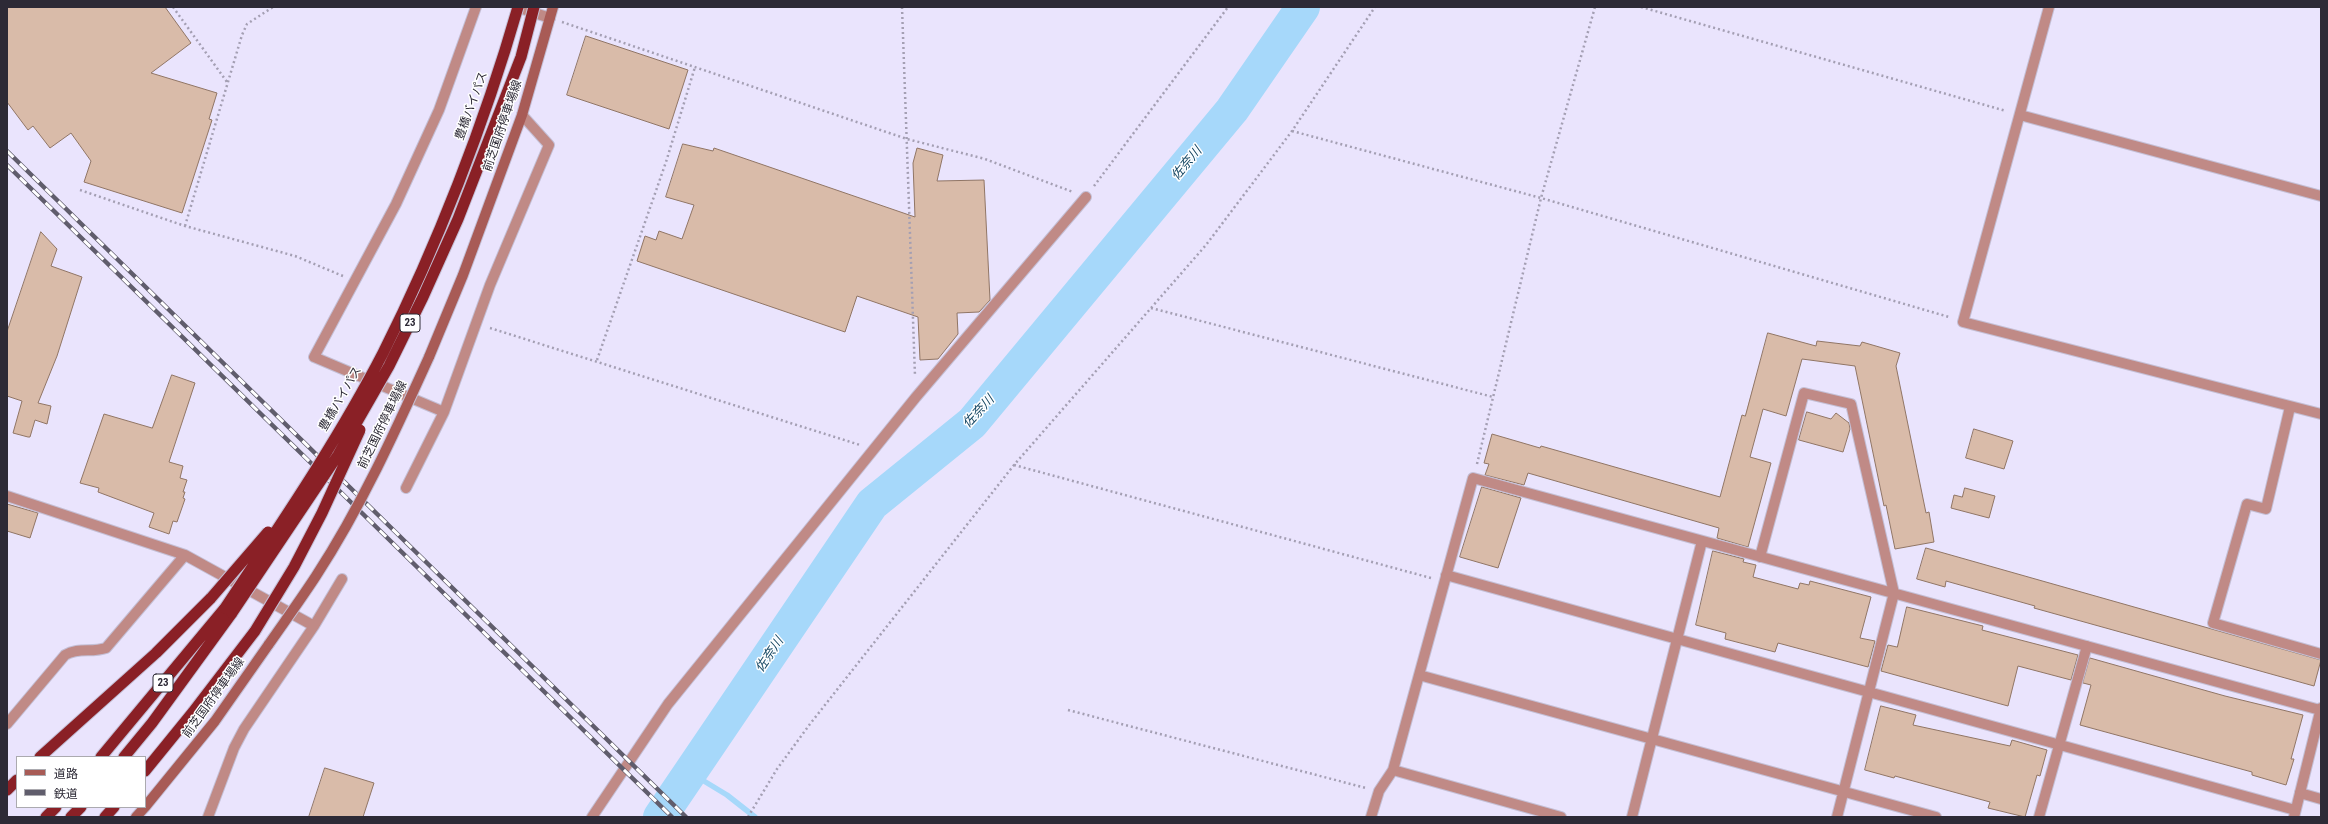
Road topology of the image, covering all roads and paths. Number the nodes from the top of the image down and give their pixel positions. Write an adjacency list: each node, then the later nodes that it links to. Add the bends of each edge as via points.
1 (173, 7): 15 (path)
2 (273, 7): 15 (path, via 247,24)
3 (476, 7): 25 (street, via 440,110 396,204)
4 (517, 7): 13 (street); 41 (highway, 豊橋バイパス / 23, bridge, via 504,57 451,201 417,278 383,352 344,423)
5 (534, 7): 30 (highway, 豊橋バイパス / 23, bridge, via 521,57 458,219)
6 (554, 7): 13 (main road, 前芝国府停車場線)
7 (902, 7): 19 (path)
8 (1228, 7): 22 (path)
9 (1375, 7): 18 (path)
10 (1595, 7): 23 (path)
11 (1641, 7): 16 (path)
12 (2049, 7): 16 (street)
13 (550, 18): 14 (path); 17 (main road, 前芝国府停車場線)
14 (695, 67): 19 (path); 29 (path, via 666,162)
15 (228, 82): 24 (path)
16 (2020, 115): 21 (street); 27 (street)
17 (522, 116): 28 (street, via 549,145 520,210); 71 (main road, 前芝国府停車場線, bridge, via 463,275 429,357 359,501 316,575 270,644 215,721)
18 (1292, 131): 23 (path); 26 (path, via 1206,245)
19 (907, 139): 22 (path, via 985,159); 31 (path)
20 (80, 190): 24 (path)
21 (2321, 196)
22 (1086, 197): 31 (street)
23 (1541, 198): 27 (path); 32 (path)
24 (185, 226): 25 (path, via 295,256)
25 (354, 281): 34 (street, via 314,357)
26 (1151, 308): 32 (path); 37 (path)
27 (1963, 322): 33 (street)
28 (476, 323): 29 (path); 34 (street)
29 (597, 360): 36 (path)
30 (389, 366): 48 (highway, 豊橋バイパス / 23, bridge, via 338,455); 63 (highway, bridge, via 322,513 294,567 255,631)
31 (916, 397): 36 (street)
32 (1493, 397): 38 (path)
33 (2290, 407): 35 (street); 52 (street, via 2266,509 2247,504 2213,623)
34 (444, 412): 39 (street)
35 (2321, 414)
36 (873, 449): 82 (street, via 668,704)
37 (1014, 465): 45 (path); 83 (path, via 810,724 777,768)
38 (1473, 478): 42 (street); 45 (street)
39 (406, 488)
40 (7, 496): 43 (street)
41 (298, 498): 48 (highway, 豊橋バイパス / 23, bridge); 60 (highway, bridge, via 211,598 156,652)
42 (1702, 541): 44 (street); 50 (street)
43 (185, 555): 49 (street); 57 (street, via 106,648 99,651 74,650 65,655)
44 (1760, 557): 47 (street); 47 (street, via 1804,393 1851,404)
45 (1446, 578): 50 (street); 53 (street)
46 (342, 579): 49 (street)
47 (1894, 593): 51 (street); 54 (street)
48 (228, 611): 61 (highway, 豊橋バイパス / 23); 62 (highway, 豊橋バイパス / 23, via 152,723)
49 (314, 626): 81 (street, via 244,729 234,748)
50 (1678, 639): 54 (street); 58 (street)
51 (2087, 646): 55 (street); 59 (street)
52 (2321, 654)
53 (1419, 676): 58 (street); 64 (street)
54 (1869, 692): 59 (street); 68 (street)
55 (2321, 709): 69 (street)
56 (1068, 710): 67 (path)
57 (7, 724)
58 (1652, 739): 68 (street); 86 (street)
59 (2060, 744): 76 (street); 89 (street)
60 (41, 756)
61 (102, 756)
62 (125, 756)
63 (146, 770)
64 (1393, 770): 67 (street); 85 (street)
65 (16, 781): 66 (highway)
66 (7, 790)
67 (1378, 791): 84 (street)
68 (1843, 792): 87 (street); 88 (street)
69 (2300, 793): 70 (street); 76 (street)
70 (2321, 798)
71 (146, 806)
72 (55, 808): 77 (highway)
73 (80, 808): 78 (highway)
74 (113, 808): 79 (highway)
75 (144, 808): 80 (main road, 前芝国府停車場線)
76 (2294, 813)
77 (46, 817)
78 (71, 817)
79 (105, 817)
80 (136, 817)
81 (208, 817)
82 (592, 817)
83 (748, 817)
84 (1371, 817)
85 (1561, 817)
86 (1632, 817)
87 (1837, 817)
88 (1936, 817)
89 (2039, 817)

